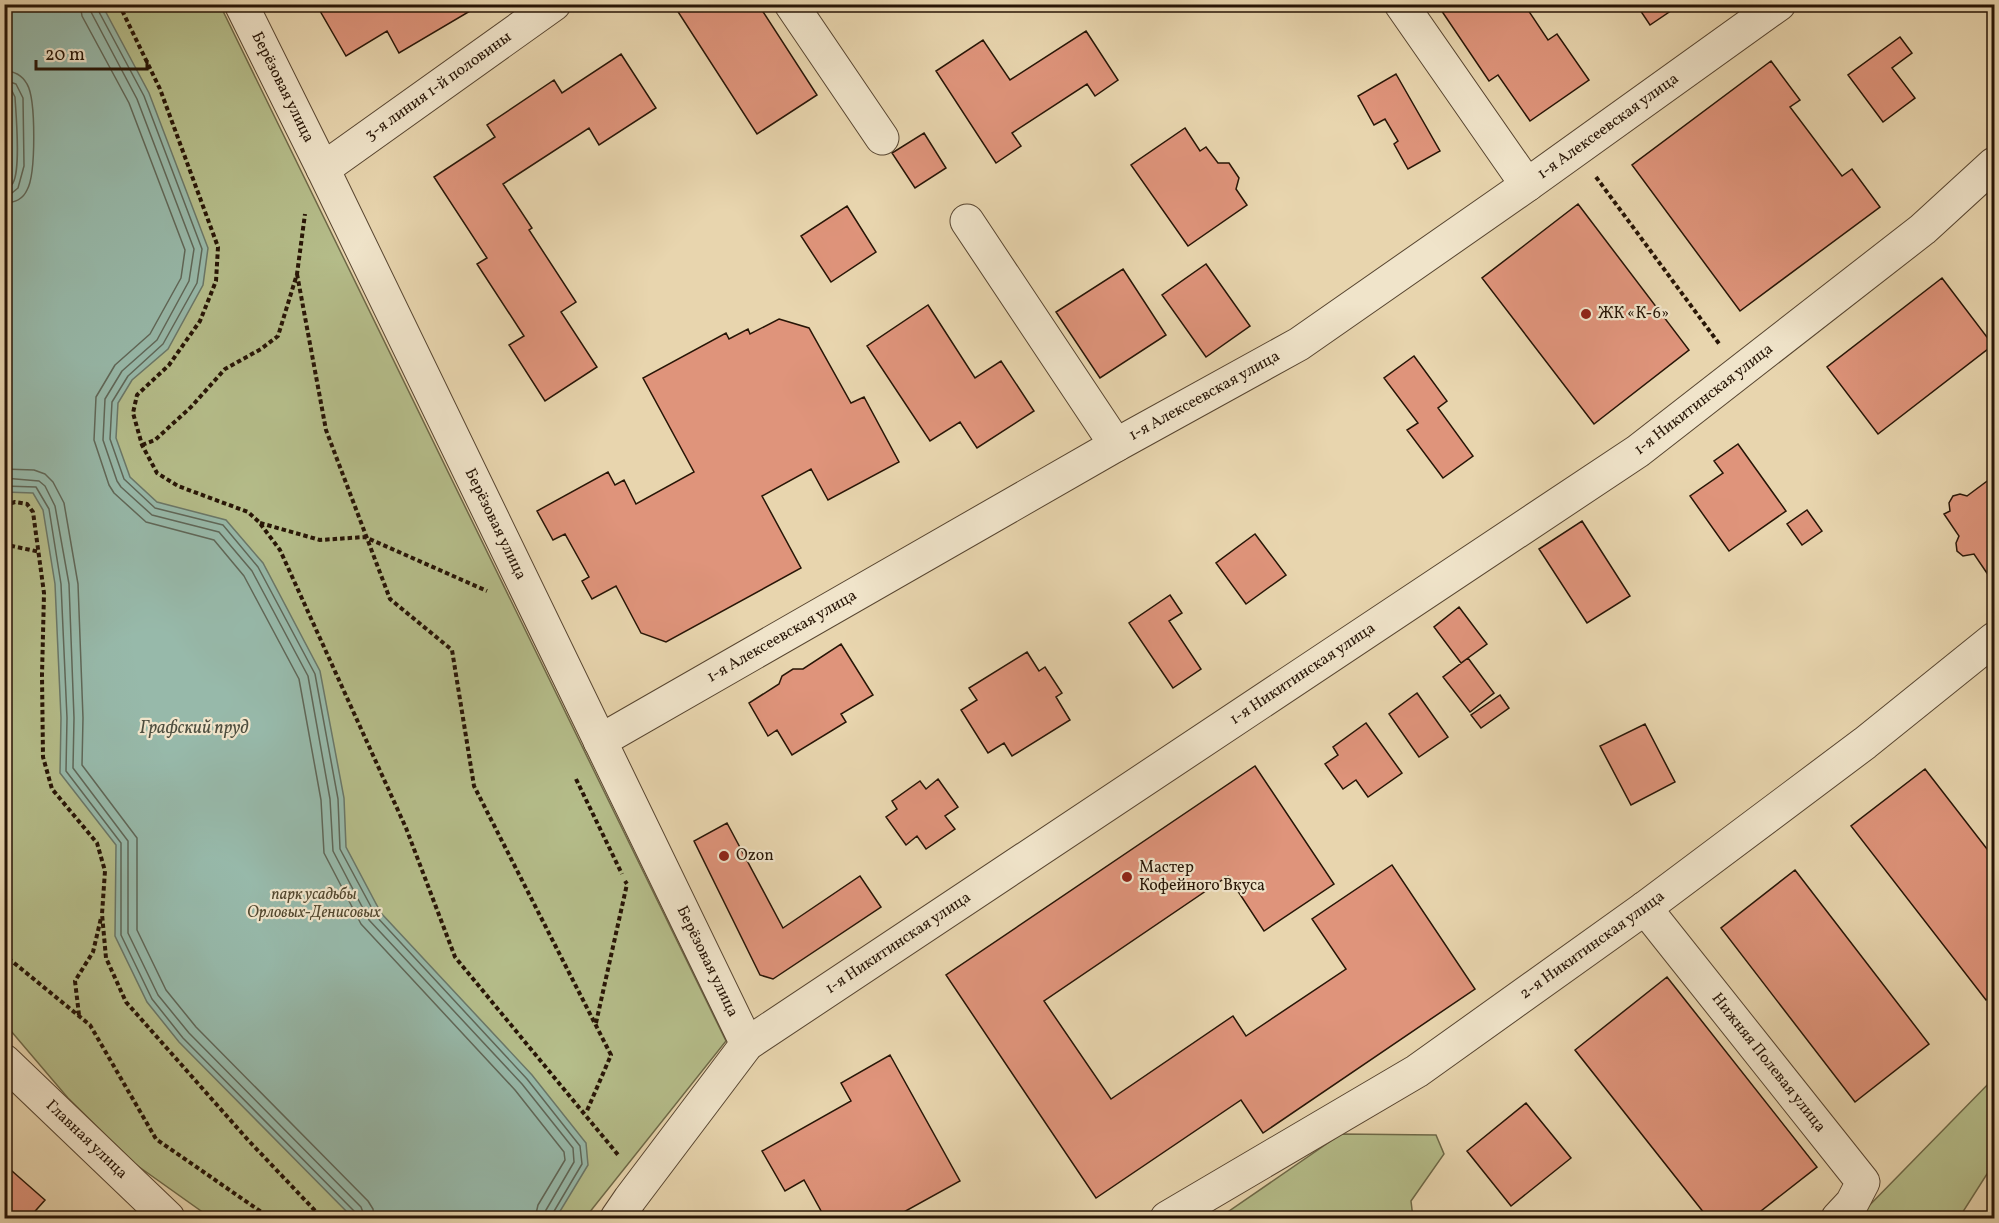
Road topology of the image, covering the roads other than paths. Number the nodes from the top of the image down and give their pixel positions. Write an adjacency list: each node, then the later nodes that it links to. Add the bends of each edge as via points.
1 (241, 4): 8 (street, Берёзовая улица)
2 (554, 4): 8 (street, 3-я линия 1-й половины)
3 (791, 4): 6 (street)
4 (1401, 4): 9 (street)
5 (1779, 4): 9 (street, 1-я Алексеевская улица)
6 (882, 138)
7 (1995, 164): 15 (street, 1-я Никитинская улица, via 1923,229 1638,451)
8 (323, 169): 13 (street, Берёзовая улица)
9 (1527, 185): 11 (street, 1-я Алексеевская улица, via 1299,344)
10 (967, 221): 11 (street)
11 (1116, 445): 13 (street, 1-я Алексеевская улица)
12 (1995, 639): 14 (street, 2-я Никитинская улица, via 1865,743)
13 (600, 741): 15 (street, Берёзовая улица)
14 (1645, 908): 19 (street, 2-я Никитинская улица, via 1417,1071); 20 (street, Нижняя Полевая улица, via 1863,1182)
15 (747, 1044): 17 (street, 1-я Никитинская улица)
16 (4, 1061): 18 (street, Главная улица)
17 (623, 1208)
18 (168, 1218)
19 (1167, 1218)
20 (1838, 1218)

